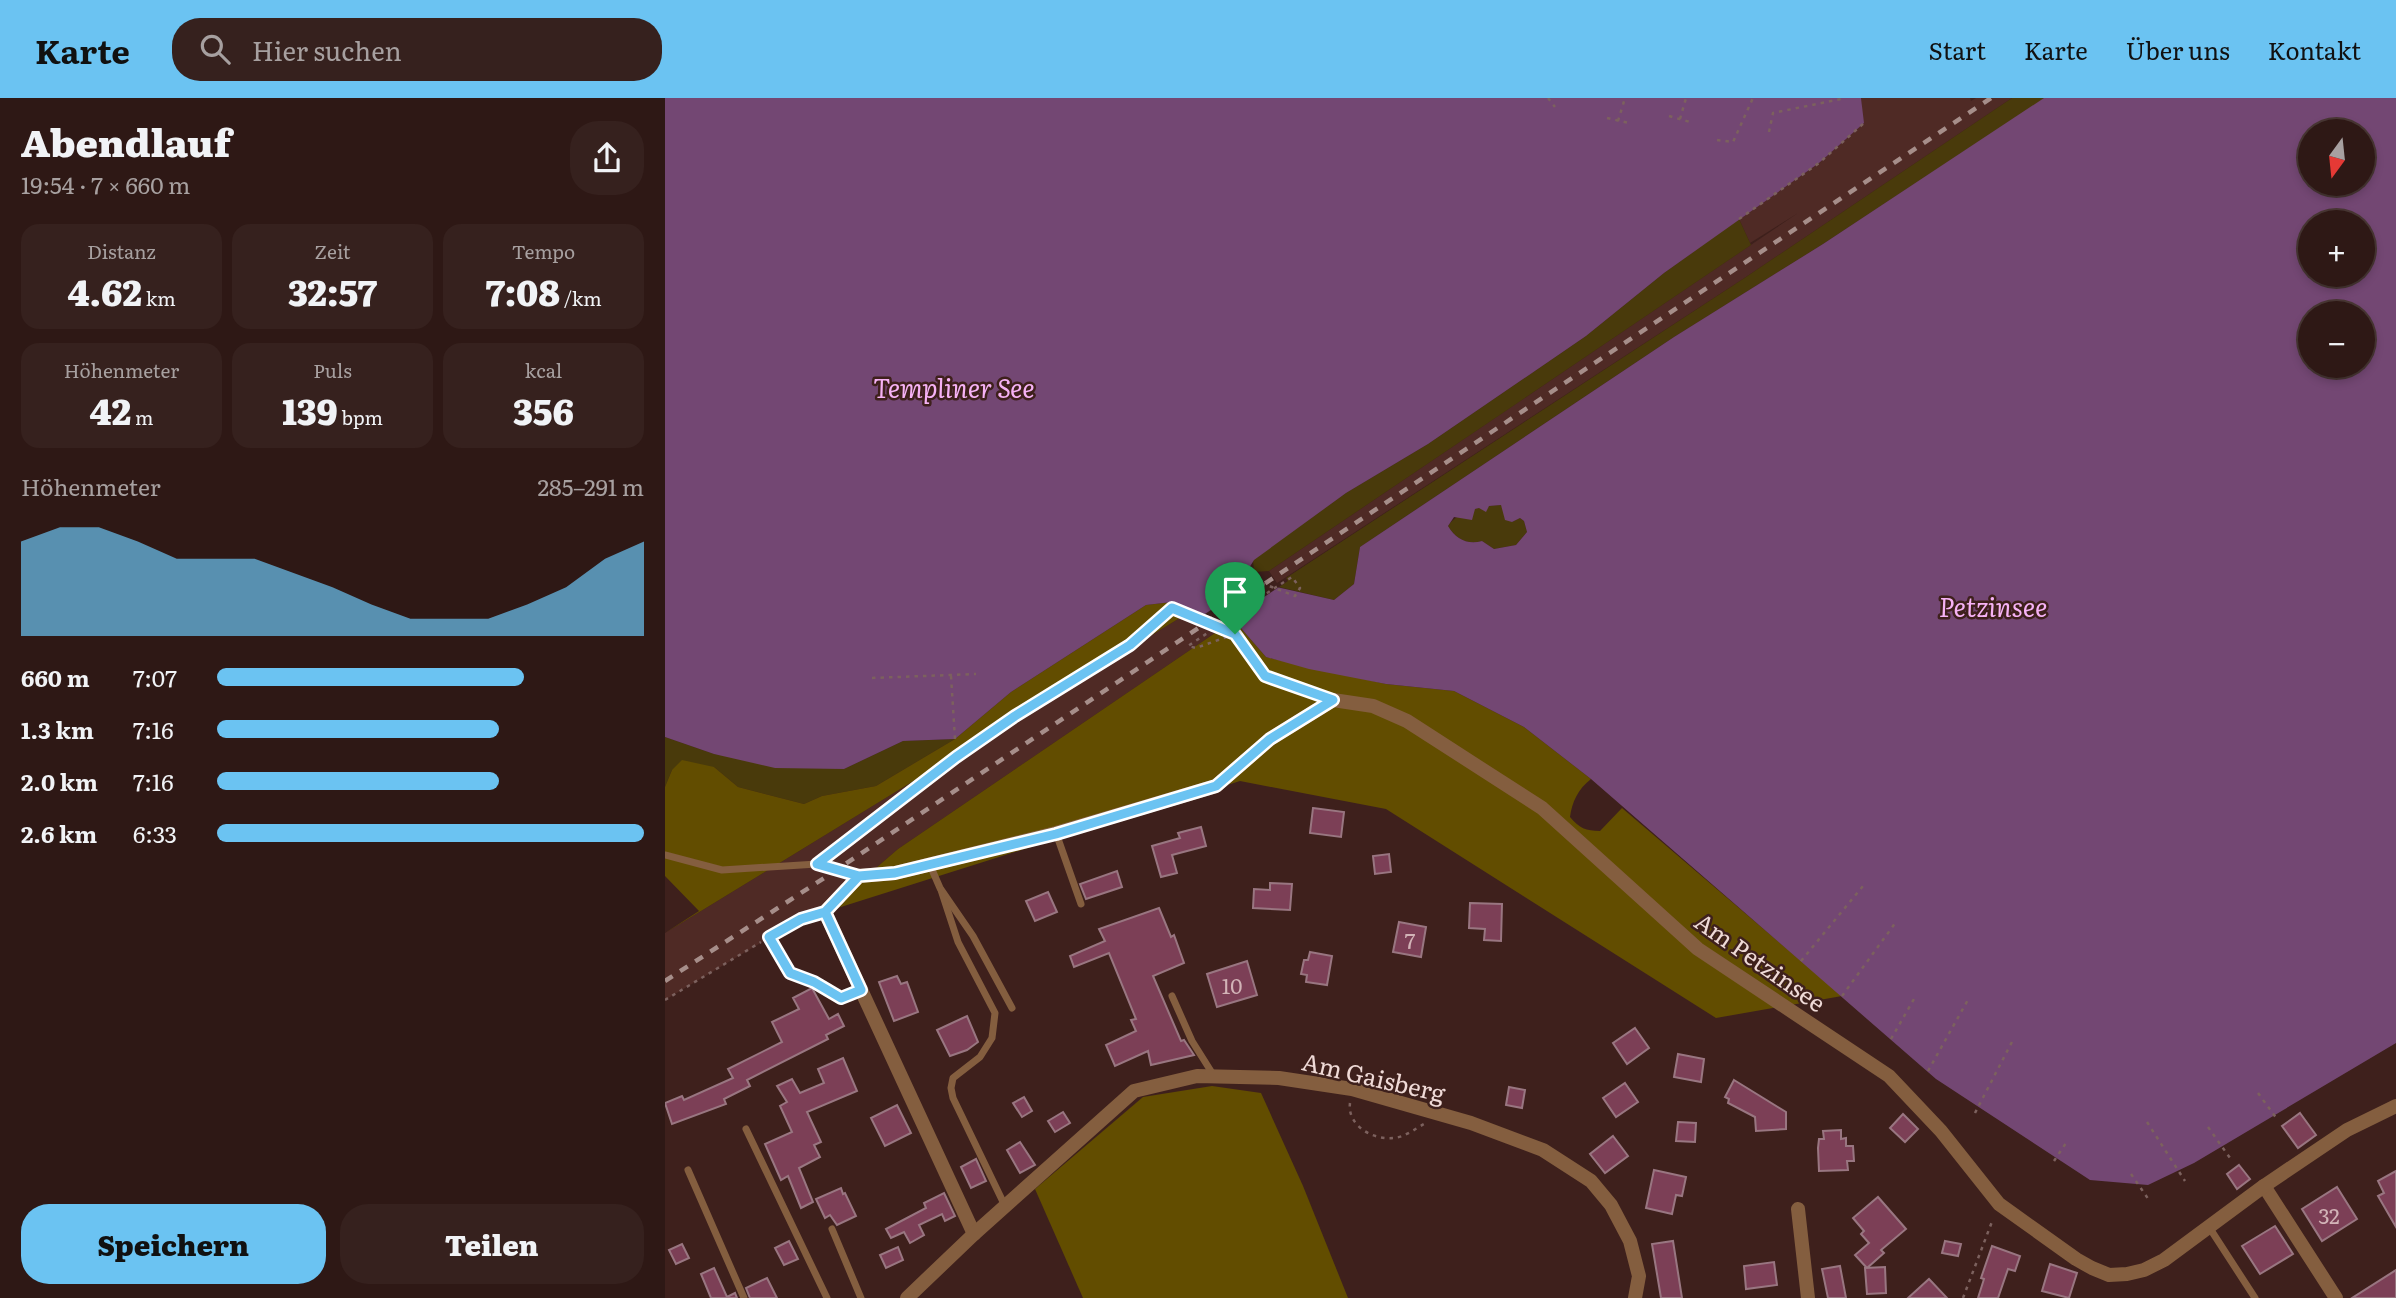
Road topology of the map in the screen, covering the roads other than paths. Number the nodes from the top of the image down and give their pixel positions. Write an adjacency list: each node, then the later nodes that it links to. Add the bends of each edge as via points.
1 (1056, 834): 3 (street); 6 (lane); 18 (street, Am Petzinsee, via 1216,786 1270,739 1333,700 1373,706 1408,721 1542,808 1698,949 1889,1076 1941,1131 1999,1204 2076,1259 2109,1275 2144,1270)
2 (669, 856): 4 (lane, via 722,870 817,864)
3 (930, 864): 4 (street); 5 (lane)
4 (859, 876): 8 (street, via 825,912)
5 (941, 890): 10 (lane, via 973,936); 16 (lane, via 958,942 995,1013 992,1038 979,1057 953,1078 953,1098)
6 (1081, 904)
7 (769, 937): 8 (lane, via 790,973 841,998)
8 (861, 990): 20 (street)
9 (1172, 996): 11 (lane)
10 (1012, 1008)
11 (1214, 1076): 16 (street, Am Gaisberg, via 1134,1091); 25 (street, Am Gaisberg, via 1279,1078 1352,1089 1471,1123 1543,1150 1591,1181 1611,1205 1630,1241 1639,1276)
12 (2396, 1106): 15 (street, Am Petzinsee, via 2347,1130)
13 (746, 1129): 22 (lane)
14 (688, 1170): 21 (lane)
15 (2264, 1186): 18 (street, Am Petzinsee); 28 (street)
16 (1005, 1206): 20 (street, Am Gaisberg)
17 (1798, 1209): 26 (street)
18 (2209, 1227): 27 (lane)
19 (832, 1228): 23 (lane)
20 (974, 1234): 24 (street, Am Gaisberg)
21 (744, 1298)
22 (827, 1298)
23 (862, 1298)
24 (907, 1298)
25 (1635, 1298)
26 (1808, 1298)
27 (2255, 1298)
28 (2336, 1298)

